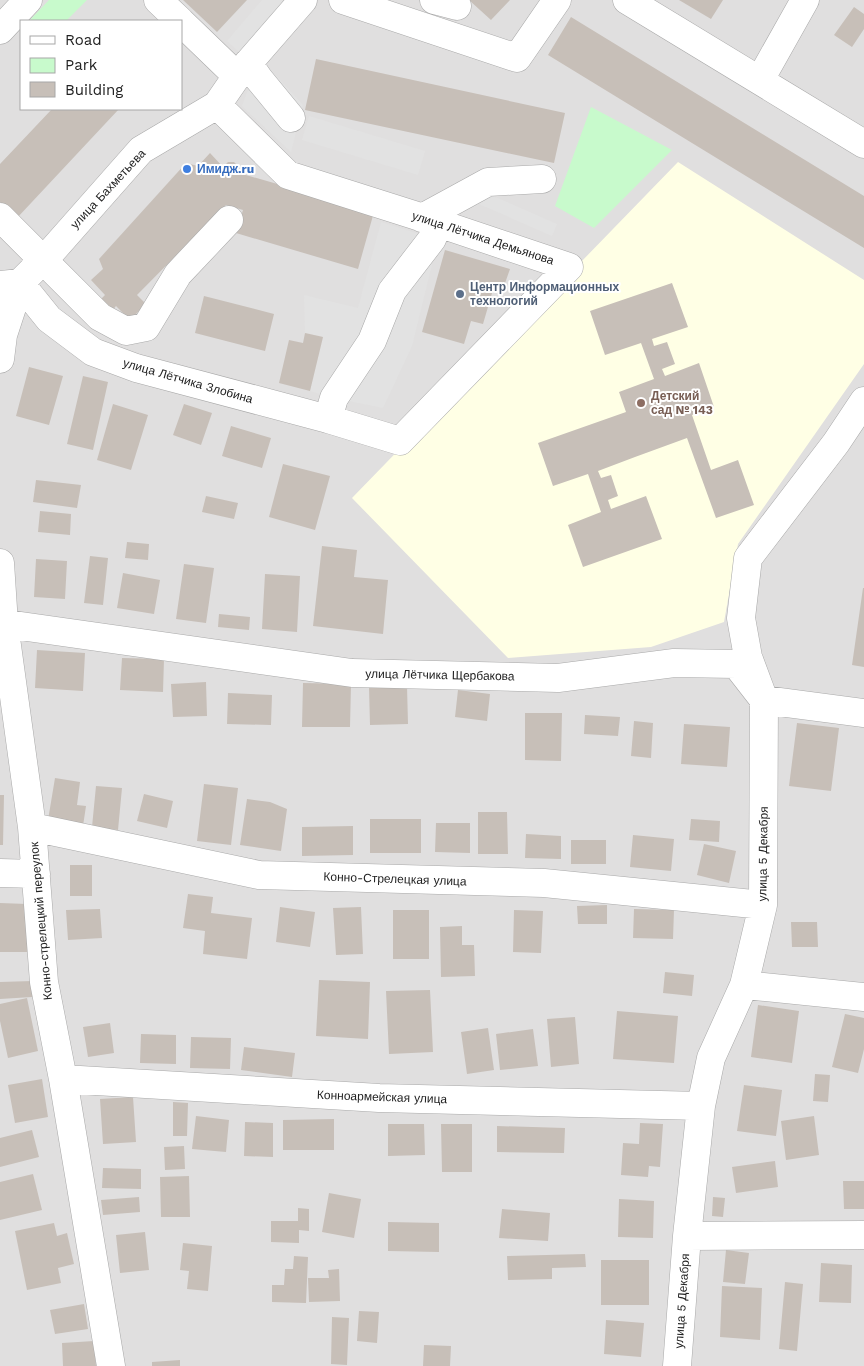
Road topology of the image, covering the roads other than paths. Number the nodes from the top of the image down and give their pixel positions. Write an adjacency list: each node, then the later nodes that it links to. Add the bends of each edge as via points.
1 (28, 0): 10 (street)
2 (158, 0): 8 (street)
3 (304, 0): 11 (street, улица Бахметьева)
4 (343, 0): 5 (street, via 517,58)
5 (557, 0)
6 (627, 0): 12 (street)
7 (806, 0): 12 (street)
8 (179, 20)
9 (182, 23): 11 (street)
10 (0, 30)
11 (243, 70): 13 (street, улица Бахметьева); 14 (street, via 258,79)
12 (760, 80): 15 (street)
13 (217, 105): 19 (street, улица Лётчика Демьянова, via 288,176); 20 (street, улица Бахметьева, via 141,150)
14 (291, 118)
15 (864, 144)
16 (542, 179): 19 (street, via 488,182)
17 (0, 218): 20 (street)
18 (229, 220): 20 (street, via 178,274 146,327 133,330 126,331 100,317)
19 (431, 221): 24 (street, via 432,239 392,291 372,341 334,398); 25 (street, улица Лётчика Демьянова, via 570,267)
20 (43, 259): 21 (street, улица Бахметьева)
21 (10, 284): 22 (street, улица Бахметьева); 24 (street, улица Лётчика Злобина, via 93,352 136,368)
22 (2, 347)
23 (864, 401): 28 (street, via 748,558 741,618 748,657)
24 (328, 419): 25 (street, улица Лётчика Злобина)
25 (400, 441)
26 (0, 563): 27 (street, Конно-стрелецкий переулок)
27 (2, 623): 28 (street, улица Лётчика Щербакова, via 352,673 558,678 674,663 736,664); 30 (street, Конно-стрелецкий переулок)
28 (764, 700): 29 (street); 33 (street, улица 5 Декабря)
29 (864, 713)
30 (32, 827): 32 (street, Конно-стрелецкий переулок); 33 (street, Конно-Стрелецкая улица, via 260,875 544,883)
31 (0, 873): 32 (street)
32 (36, 874): 36 (street, Конно-стрелецкий переулок, via 44,982)
33 (763, 905): 34 (street, улица 5 Декабря)
34 (744, 985): 35 (street); 37 (street, улица 5 Декабря, via 710,1058)
35 (864, 997)
36 (63, 1079): 37 (street, Конноармейская улица, via 379,1098); 40 (street, Конно-стрелецкий переулок)
37 (701, 1106): 39 (street, улица 5 Декабря)
38 (864, 1235): 39 (street, улица 5 Декабря)
39 (687, 1236): 41 (street, улица 5 Декабря)
40 (111, 1366)
41 (677, 1366)

